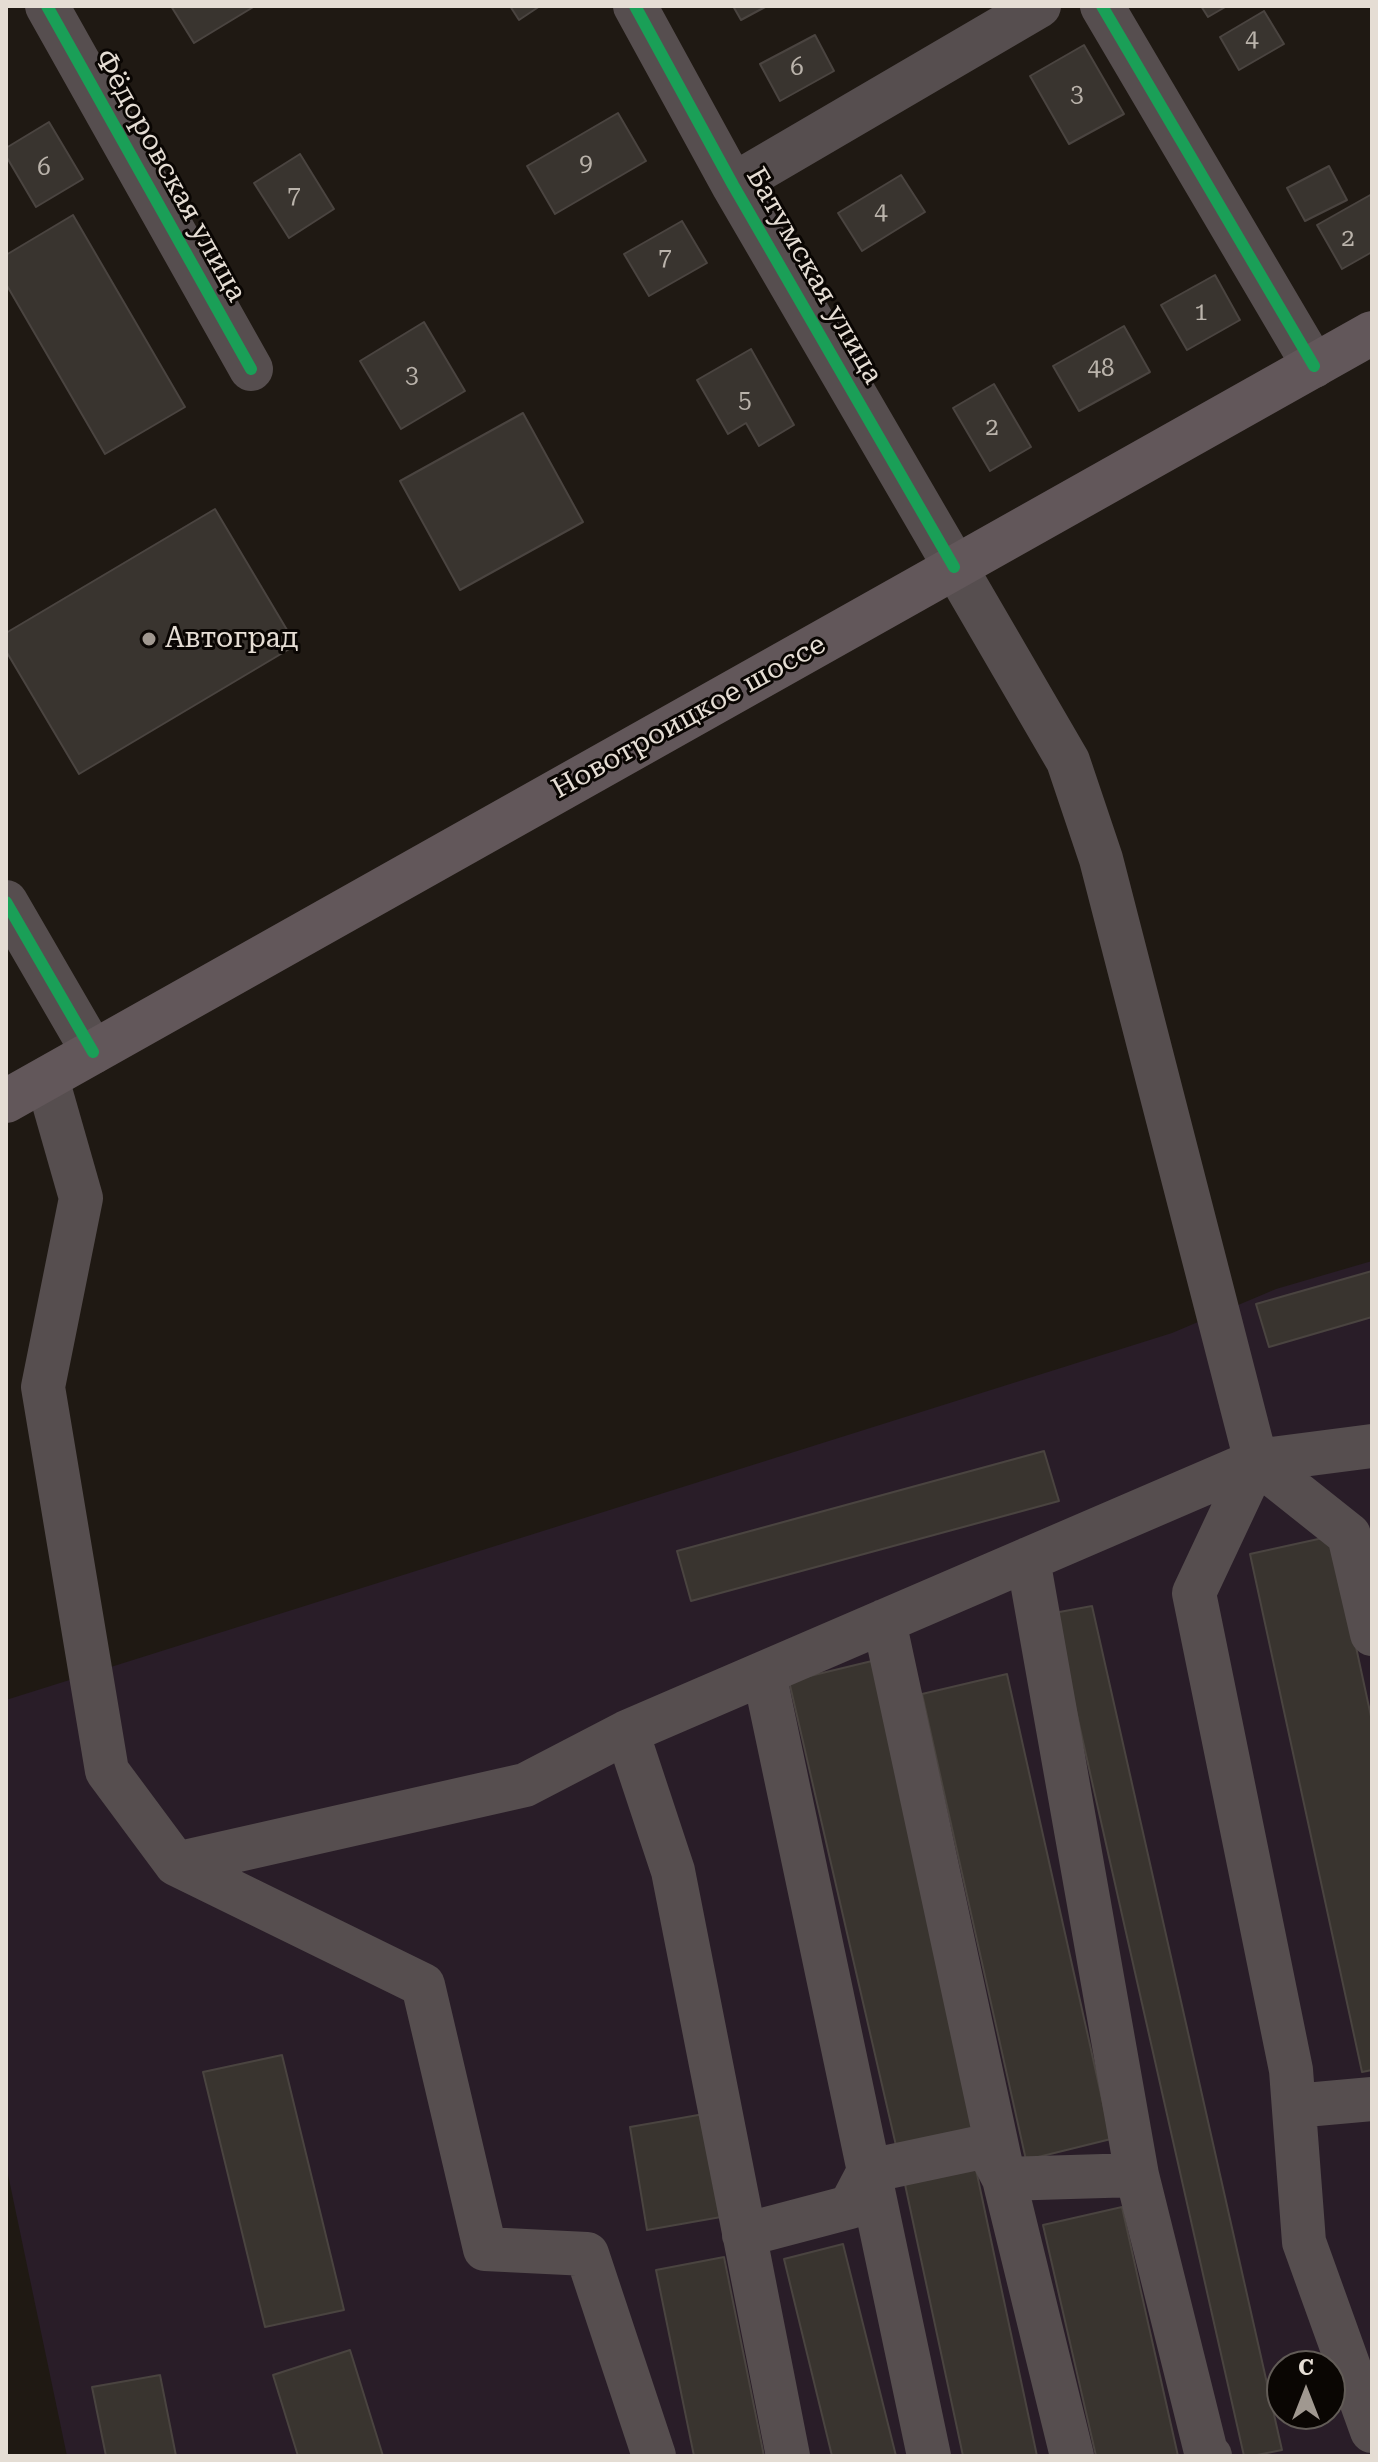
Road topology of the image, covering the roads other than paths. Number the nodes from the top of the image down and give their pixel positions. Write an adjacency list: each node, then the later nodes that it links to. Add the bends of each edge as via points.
1 (47, 6): 8 (street, Фёдоровская улица)
2 (635, 6): 5 (street, Батумская улица)
3 (1039, 6): 5 (street)
4 (1102, 6): 7 (street)
5 (733, 185): 9 (street, Батумская улица)
6 (1372, 333): 7 (main road, Новотроицкое шоссе)
7 (1314, 366): 9 (main road, Новотроицкое шоссе)
8 (251, 369)
9 (954, 567): 11 (main road, Новотроицкое шоссе); 15 (street, Батумская улица, via 1068,761 1101,859)
10 (6, 902): 11 (street)
11 (93, 1052): 12 (main road, Новотроицкое шоссе)
12 (47, 1079): 13 (main road, Новотроицкое шоссе); 21 (street, via 81,1198 43,1387 107,1771)
13 (6, 1101)
14 (1372, 1446): 15 (street)
15 (1256, 1461): 16 (street); 18 (street, via 1349,1535); 23 (street, via 1194,1593 1288,2054)
16 (1028, 1559): 17 (street); 25 (street)
17 (884, 1621): 19 (street); 26 (street)
18 (1372, 1634)
19 (764, 1673): 20 (street); 24 (street)
20 (627, 1732): 21 (street, via 525,1785); 27 (street, via 673,1871)
21 (176, 1864): 29 (street, via 423,1985 485,2249 587,2254)
22 (1372, 2099): 23 (street)
23 (1294, 2106): 28 (street, via 1304,2242)
24 (869, 2171): 26 (street, via 987,2146); 27 (street, via 850,2207); 31 (street)
25 (1137, 2175): 26 (street); 33 (street)
26 (1004, 2179): 32 (street)
27 (744, 2235): 30 (street)
28 (1372, 2431)
29 (654, 2456)
30 (788, 2456)
31 (929, 2456)
32 (1072, 2456)
33 (1210, 2456)

